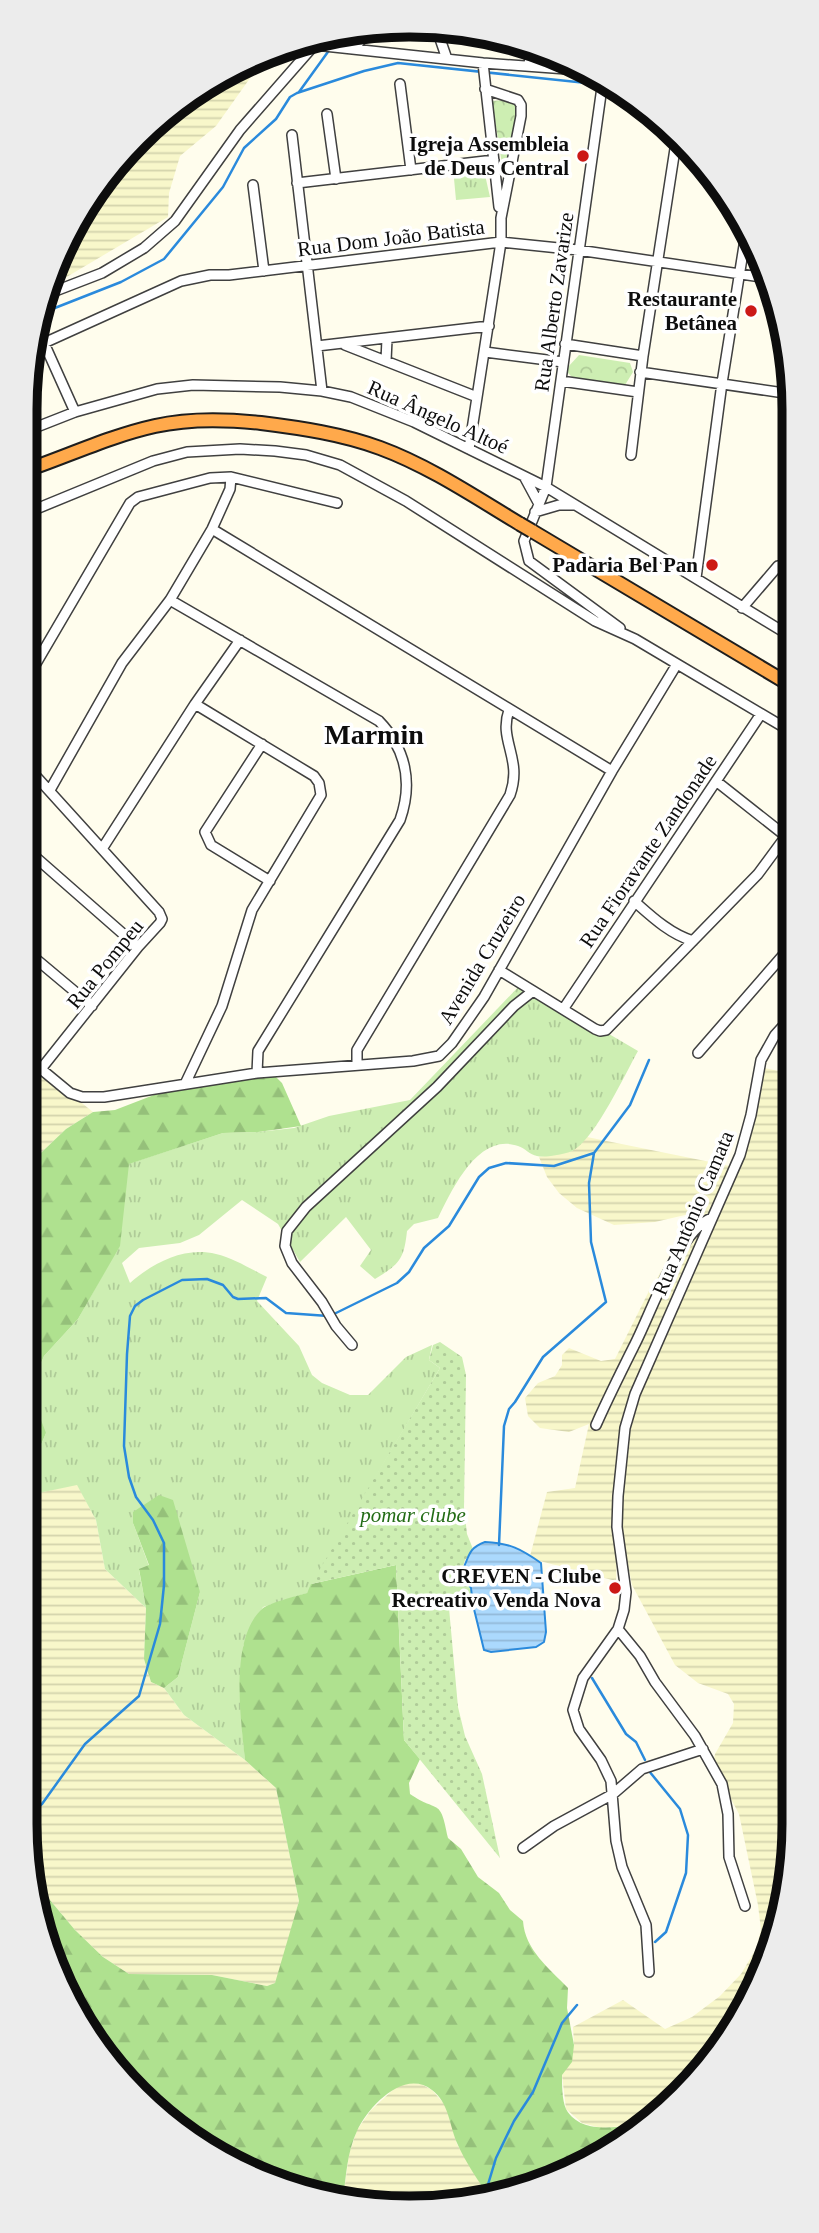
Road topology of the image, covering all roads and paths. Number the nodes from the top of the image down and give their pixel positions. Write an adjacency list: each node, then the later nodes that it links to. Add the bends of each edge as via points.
1 (440, 38): 7 (street)
2 (361, 40): 5 (street)
3 (329, 46): 5 (street)
4 (314, 49): 31 (street, via 240,130 176,221 144,248 102,273)
5 (354, 49): 7 (street)
6 (530, 57): 9 (street)
7 (447, 59): 8 (street)
8 (483, 65): 9 (street); 12 (street)
9 (529, 65): 10 (street)
10 (558, 68)
11 (400, 84): 18 (street)
12 (485, 84): 17 (street); 22 (street, via 521,105)
13 (602, 90): 25 (street, Rua Alberto Zavarize)
14 (327, 114): 19 (street)
15 (292, 135): 20 (street)
16 (675, 148): 26 (street)
17 (494, 160): 18 (street); 22 (street)
18 (411, 170): 19 (street)
19 (336, 179): 20 (street)
20 (297, 183): 27 (street)
21 (253, 185): 28 (street)
22 (501, 218): 23 (street)
23 (500, 242): 25 (street, Rua Dom João Batista); 27 (street, Rua Dom João Batista); 32 (street)
24 (744, 245): 29 (street)
25 (578, 250): 26 (street, Rua Dom João Batista); 36 (street, Rua Alberto Zavarize)
26 (657, 261): 29 (street, Rua Dom João Batista); 39 (street)
27 (307, 265): 28 (street, Rua Dom João Batista); 37 (street)
28 (264, 271): 34 (street, Rua Dom João Batista, via 181,281)
29 (739, 274): 30 (street, Rua Dom João Batista); 44 (street)
30 (757, 277)
31 (57, 290)
32 (489, 326): 33 (street); 38 (street)
33 (387, 339): 35 (street); 40 (street)
34 (44, 343): 49 (street)
35 (342, 344): 37 (street); 40 (street)
36 (565, 344): 39 (street); 41 (street, Rua Alberto Zavarize)
37 (317, 346): 45 (street)
38 (485, 352): 41 (street); 48 (street)
39 (643, 356): 42 (street)
40 (386, 361): 48 (street)
41 (563, 362): 43 (street, Rua Alberto Zavarize)
42 (640, 372): 44 (street); 46 (street)
43 (561, 381): 46 (street); 56 (street, Rua Alberto Zavarize)
44 (722, 383): 47 (street); 64 (street)
45 (322, 391): 49 (street, Rua Ângelo Altoé, via 193,385 129,395); 51 (street, Rua Ângelo Altoé, via 383,408)
46 (638, 392): 52 (street)
47 (781, 392)
48 (477, 397): 51 (street)
49 (75, 412): 50 (street, Rua Ângelo Altoé)
50 (37, 427)
51 (469, 449): 54 (street, Rua Ângelo Altoé)
52 (631, 455)
53 (37, 466): 62 (highway, bridge, via 157,425 208,419 301,428 381,448 520,524)
54 (524, 476): 56 (street, Rua Ângelo Altoé); 59 (street)
55 (231, 477): 57 (street); 61 (street); 70 (street, via 210,478 130,503)
56 (546, 487): 58 (street, Rua Ângelo Altoé); 59 (street, Rua Alberto Zavarize)
57 (337, 503)
58 (576, 505): 59 (street); 64 (street, Rua Ângelo Altoé)
59 (537, 508): 62 (street, Rua Alberto Zavarize)
60 (37, 509): 68 (street, via 153,461 187,452 240,449 306,455 340,465 406,501 595,621)
61 (212, 529): 65 (street); 74 (street)
62 (528, 536): 68 (street, via 529,561); 72 (highway)
63 (778, 566): 66 (street)
64 (696, 578): 66 (street, Rua Ângelo Altoé)
65 (170, 600): 69 (street); 81 (street, via 127,656)
66 (742, 608): 67 (street, Rua Ângelo Altoé)
67 (782, 631)
68 (635, 639): 71 (street)
69 (240, 640): 73 (street); 103 (street, via 379,721 401,752 407,780 400,820 258,1051)
70 (37, 662)
71 (677, 664): 75 (street); 78 (street, Avenida Cruzeiro)
72 (782, 680)
73 (195, 704): 77 (street); 84 (street)
74 (509, 710): 78 (street); 100 (street, via 505,730 515,772 510,795 357,1050)
75 (761, 714): 76 (street); 80 (street, Rua Fioravante Zandonade)
76 (782, 726)
77 (262, 744): 86 (street, via 314,776 321,791); 86 (street, via 205,832 211,845)
78 (612, 771): 94 (street, Avenida Cruzeiro)
79 (37, 777): 81 (street)
80 (716, 781): 82 (street); 87 (street, Rua Fioravante Zandonade)
81 (50, 790): 84 (street)
82 (782, 833)
83 (782, 846): 89 (street)
84 (103, 849): 90 (street, Rua Pompeu, via 162,919)
85 (37, 858): 90 (street)
86 (270, 881): 104 (street, via 252,910 222,1006)
87 (634, 901): 88 (street); 97 (street, Rua Fioravante Zandonade)
88 (681, 937): 89 (street); 91 (street)
89 (693, 941): 91 (street)
90 (138, 947): 96 (street, Rua Pompeu)
91 (684, 950): 97 (street, via 606,1030 595,1029)
92 (782, 958): 99 (street)
93 (37, 960): 96 (street)
94 (499, 970): 95 (street); 100 (street, Avenida Cruzeiro, via 439,1056)
95 (533, 990): 97 (street); 106 (street, via 437,1087 306,1207 287,1231 285,1246 292,1263)
96 (92, 1006): 102 (street, Rua Pompeu)
97 (564, 1008)
98 (782, 1027): 105 (street, Rua Antônio Camata, via 761,1060 747,1133)
99 (698, 1053)
100 (357, 1065): 103 (street, Avenida Cruzeiro)
101 (37, 1066): 102 (street)
102 (41, 1069): 104 (street, Avenida Cruzeiro, via 82,1097)
103 (257, 1073): 104 (street, Avenida Cruzeiro)
104 (186, 1082)
105 (712, 1218): 107 (street, via 699,1225 667,1275); 108 (street, Rua Antônio Camata, via 653,1349 625,1429 618,1527 626,1592)
106 (352, 1345)
107 (596, 1425)
108 (618, 1629): 109 (street); 110 (street, via 583,1678 573,1710 579,1729 607,1772)
109 (703, 1749): 110 (street, via 642,1769); 112 (street, via 726,1795 729,1857)
110 (612, 1794): 111 (street); 113 (street, via 622,1867 646,1925)
111 (523, 1848)
112 (745, 1906)
113 (649, 1972)

